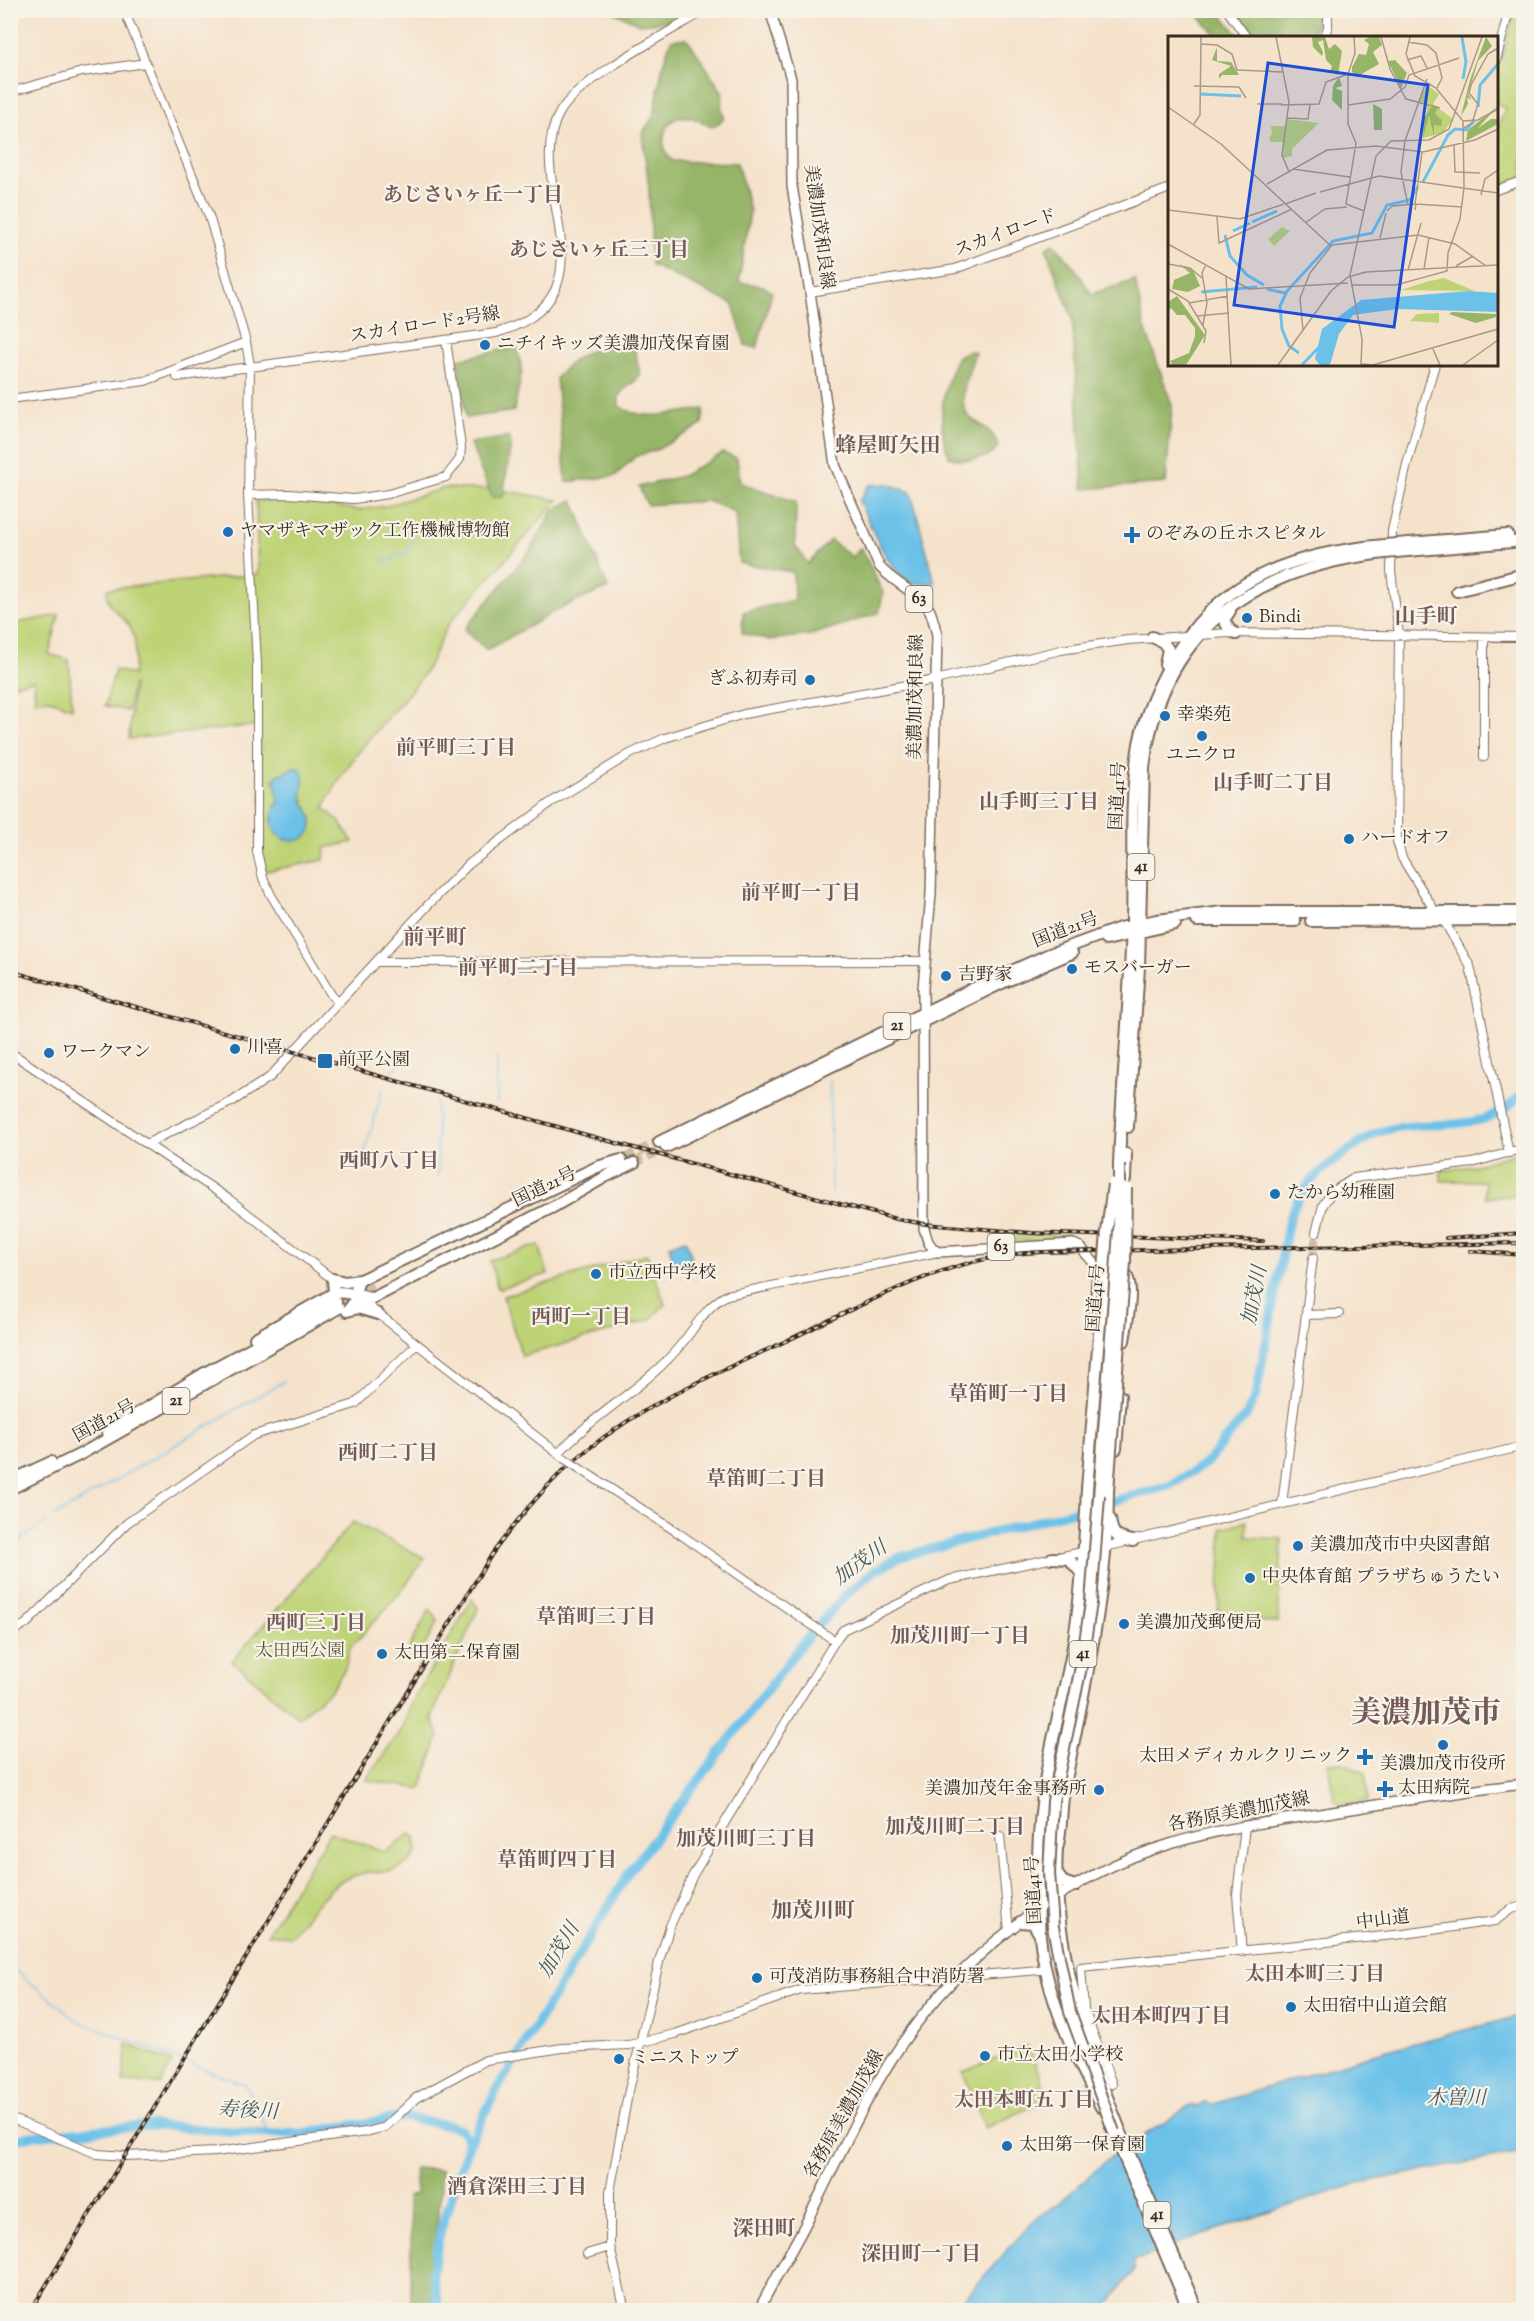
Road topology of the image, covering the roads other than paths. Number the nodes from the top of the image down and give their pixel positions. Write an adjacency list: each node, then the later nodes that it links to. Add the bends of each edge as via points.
1 (124, 10): 10 (street)
2 (706, 10): 16 (street, スカイロード2号線, via 579,89 558,115 550,155 563,250 560,273 547,300 530,318 510,328)
3 (770, 10): 15 (main road, 美濃加茂和良線 / 63, via 791,79 792,186)
4 (1227, 10): 7 (street)
5 (1328, 10): 8 (street)
6 (1509, 10): 9 (street)
7 (1246, 36)
8 (1325, 36)
9 (1498, 56)
10 (146, 63): 11 (street, via 82,72); 17 (street, via 209,216)
11 (10, 92)
12 (1524, 180): 14 (street)
13 (1168, 189): 15 (street, スカイロード, via 955,269)
14 (1498, 190)
15 (810, 292): 37 (main road, 美濃加茂和良線 / 63, via 837,471 879,566 930,611 937,634)
16 (446, 340): 18 (street, スカイロード2号線); 22 (street, via 461,447 460,459 452,472 439,480 369,497)
17 (246, 342): 18 (street); 21 (street, via 145,381)
18 (250, 366): 20 (street, スカイロード2号線); 22 (street)
19 (1434, 366): 33 (street, via 1392,531 1391,571)
20 (177, 377)
21 (10, 399)
22 (249, 495): 47 (street, via 257,664 257,852 271,895)
23 (1524, 534): 25 (highway, 国道41号 / 41)
24 (1524, 541): 25 (highway, 国道41号 / 41)
25 (1397, 548): 26 (highway, 国道41号 / 41, bridge)
26 (1385, 549): 29 (highway, 国道41号 / 41, via 1291,572); 30 (highway, 国道41号 / 41, via 1337,545 1284,565 1214,604)
27 (1524, 574): 28 (highway)
28 (1457, 591)
29 (1248, 595): 31 (highway, 国道41号 / 41, via 1228,608); 32 (highway, via 1225,616 1226,626)
30 (1189, 634): 31 (street); 34 (street); 38 (highway, 国道41号 / 41)
31 (1202, 634): 32 (street); 44 (highway, 国道41号 / 41, via 1172,676 1148,737)
32 (1236, 634): 33 (street)
33 (1399, 635): 36 (street); 41 (street, via 1397,841 1402,858)
34 (1152, 637): 37 (street, via 1061,650); 38 (highway, via 1168,649)
35 (1524, 637): 36 (street)
36 (1484, 638): 39 (street)
37 (935, 680): 45 (main road, 美濃加茂和良線 / 63, via 931,894); 46 (street, via 725,718 674,734 630,754 496,842 441,891)
38 (1159, 684): 44 (highway, 国道41号 / 41, via 1148,709 1137,756)
39 (1484, 757)
40 (1524, 912): 41 (highway, 国道21号 / 21)
41 (1436, 913): 43 (street); 44 (highway, 国道21号 / 21, via 1223,912)
42 (1524, 920): 43 (highway, 国道21号 / 21)
43 (1444, 921): 44 (highway, 国道21号 / 21, via 1198,921); 54 (street, via 1470,966)
44 (1136, 928): 48 (highway, 国道21号 / 21); 50 (highway, 国道41号 / 41)
45 (925, 961): 46 (street); 48 (main road, 美濃加茂和良線 / 63)
46 (377, 962): 47 (street)
47 (339, 1003): 51 (street, via 270,1077 233,1101)
48 (922, 1019): 52 (highway, 国道21号 / 21); 58 (main road, 美濃加茂和良線 / 63, via 924,1228 930,1247)
49 (10, 1052): 51 (street)
50 (1125, 1113): 55 (highway, 国道41号 / 41); 56 (highway, 国道41号 / 41)
51 (148, 1143): 61 (street, via 234,1202)
52 (663, 1144)
53 (1524, 1148): 54 (street)
54 (1509, 1153): 57 (street, via 1472,1163 1354,1178 1332,1192 1323,1205)
55 (1119, 1165): 73 (highway, bridge, via 1107,1232); 103 (highway, 国道41号 / 41, bridge, via 1118,1243 1091,1604 1053,1801 1049,1873 1053,1927 1070,2012)
56 (1125, 1179): 74 (highway, bridge, via 1125,1262); 102 (highway, 国道41号 / 41, bridge, via 1093,1605 1085,1663 1058,1787 1052,1863 1063,1969 1082,2037)
57 (1316, 1233)
58 (938, 1252): 60 (main road, 63, via 1064,1243 1080,1247); 70 (street, via 727,1295 709,1306 653,1375)
59 (1313, 1258): 67 (street)
60 (1095, 1264): 73 (highway, via 1098,1273); 74 (highway, via 1122,1269 1130,1289 1113,1492)
61 (333, 1279): 62 (highway); 63 (street); 64 (highway)
62 (369, 1287): 62 (highway, via 597,1167 627,1160 555,1206); 63 (highway); 63 (highway, via 356,1287); 65 (highway)
63 (355, 1296): 64 (highway, via 355,1302); 64 (highway, via 346,1292); 65 (street)
64 (339, 1303): 65 (highway); 71 (highway, 国道21号 / 21, via 203,1374 79,1448); 72 (highway, 国道21号 / 21, via 166,1412 147,1417)
65 (378, 1314): 68 (street)
66 (1339, 1314): 67 (street)
67 (1306, 1315): 75 (street)
68 (416, 1345): 70 (street); 82 (street, via 355,1404 254,1435 173,1490 127,1523 26,1624)
69 (1524, 1446): 75 (street)
70 (558, 1454): 83 (street, bridge)
71 (10, 1481)
72 (10, 1489)
73 (1085, 1502): 78 (highway)
74 (1107, 1502): 76 (highway, via 1113,1534); 77 (highway); 78 (highway, via 1094,1545)
75 (1282, 1504): 76 (street)
76 (1133, 1541): 77 (street)
77 (1104, 1547): 78 (street); 81 (highway, via 1092,1561); 87 (highway, via 1090,1657)
78 (1084, 1551): 79 (street); 80 (highway)
79 (1052, 1558): 80 (highway, via 1069,1559); 83 (street, via 949,1580 843,1630)
80 (1082, 1574): 81 (highway)
81 (1076, 1619): 92 (highway, via 1043,1793 1038,1847)
82 (10, 1633)
83 (835, 1641): 99 (street, via 687,1888 660,1958)
84 (1524, 1784): 85 (main road, 各務原美濃加茂線)
85 (1245, 1826): 89 (main road, 各務原美濃加茂線, via 1164,1845); 96 (street, via 1237,1895)
86 (1000, 1836): 94 (street)
87 (1057, 1848): 88 (highway); 92 (highway)
88 (1057, 1874): 89 (highway, via 1063,1882); 90 (highway)
89 (1075, 1886): 90 (main road, 各務原美濃加茂線)
90 (1057, 1898): 92 (main road, 各務原美濃加茂線); 97 (highway); 102 (highway, via 1086,2036)
91 (1524, 1906): 96 (street, 中山道, via 1483,1923)
92 (1039, 1908): 93 (main road, 各務原美濃加茂線); 95 (highway)
93 (1020, 1923): 94 (main road, 各務原美濃加茂線); 95 (highway, via 1033,1923)
94 (1010, 1931): 98 (main road, 各務原美濃加茂線)
95 (1040, 1935): 97 (highway)
96 (1242, 1952): 100 (street, 中山道, via 1081,1966 1084,2010)
97 (1042, 1965): 98 (street); 103 (highway, bridge, via 1073,2049)
98 (959, 1977): 99 (street, via 787,1993); 107 (main road, 各務原美濃加茂線, via 917,2023 890,2063)
99 (640, 2043): 101 (street, via 480,2062 425,2093 380,2130 216,2152 97,2154); 104 (street, via 613,2171)
100 (1112, 2084)
101 (10, 2118)
102 (1117, 2119): 109 (highway, 国道41号 / 41)
103 (1114, 2132): 108 (highway, 国道41号 / 41)
104 (610, 2247): 105 (street); 106 (street)
105 (587, 2254)
106 (625, 2310)
107 (759, 2310)
108 (1189, 2310)
109 (1197, 2310)

